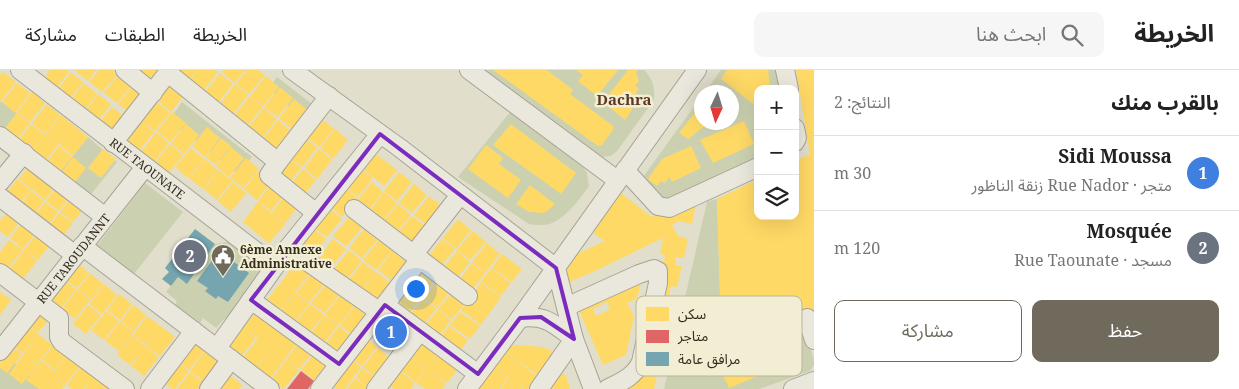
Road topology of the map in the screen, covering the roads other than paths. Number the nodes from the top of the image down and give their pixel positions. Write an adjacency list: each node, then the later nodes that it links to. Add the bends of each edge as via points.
1 (20, 70): 13 (street, RUE TAOUNATE)
2 (125, 70): 9 (street)
3 (292, 70): 10 (street)
4 (469, 70): 18 (street)
5 (785, 70): 8 (street)
6 (169, 72): 9 (street); 15 (street)
7 (691, 72): 18 (street)
8 (787, 85)
9 (152, 92): 13 (street)
10 (329, 96): 11 (street); 15 (street)
11 (380, 134): 20 (street); 23 (street)
12 (0, 136): 14 (street)
13 (113, 142): 16 (street, RUE TAOUNATE)
14 (24, 153): 19 (street); 24 (street)
15 (278, 162): 23 (street, via 269,175)
16 (145, 167): 24 (street, RUE TAROUDANNT); 28 (street, RUE TAOUNATE)
17 (754, 169): 18 (street, via 669,208 658,206)
18 (621, 175): 29 (street)
19 (0, 182)
20 (460, 195): 27 (street); 29 (street)
21 (0, 197): 26 (street)
22 (354, 209): 27 (street)
23 (316, 213): 25 (street)
24 (105, 217): 26 (street, RUE TAROUDANNT)
25 (288, 248): 28 (street); 36 (street)
26 (78, 250): 34 (street, RUE TAROUDANNT); 39 (street)
27 (417, 256): 31 (street); 36 (street)
28 (275, 266): 33 (street)
29 (556, 268): 35 (street); 37 (street)
30 (0, 273): 34 (street)
31 (468, 296)
32 (655, 296): 35 (street, via 658,271 654,269)
33 (251, 300): 43 (street); 46 (street)
34 (39, 301): 44 (street, RUE TAROUDANNT); 50 (street, via 59,318 62,342)
35 (566, 307): 41 (street)
36 (382, 309): 40 (street); 46 (street)
37 (520, 318): 41 (street, via 541,317); 48 (street)
38 (807, 318): 42 (street)
39 (194, 331): 43 (street); 51 (street)
40 (420, 331): 48 (street); 55 (street)
41 (574, 339): 57 (street); 58 (street)
42 (814, 340)
43 (217, 348): 45 (street)
44 (0, 351)
45 (231, 359): 52 (street); 53 (street)
46 (339, 364): 54 (street)
47 (636, 371): 59 (street)
48 (478, 374): 56 (street)
49 (814, 381): 60 (street)
50 (125, 389)
51 (150, 389)
52 (208, 389)
53 (270, 389)
54 (320, 389)
55 (376, 389)
56 (467, 389)
57 (539, 389)
58 (593, 389)
59 (606, 389)
60 (793, 389)

